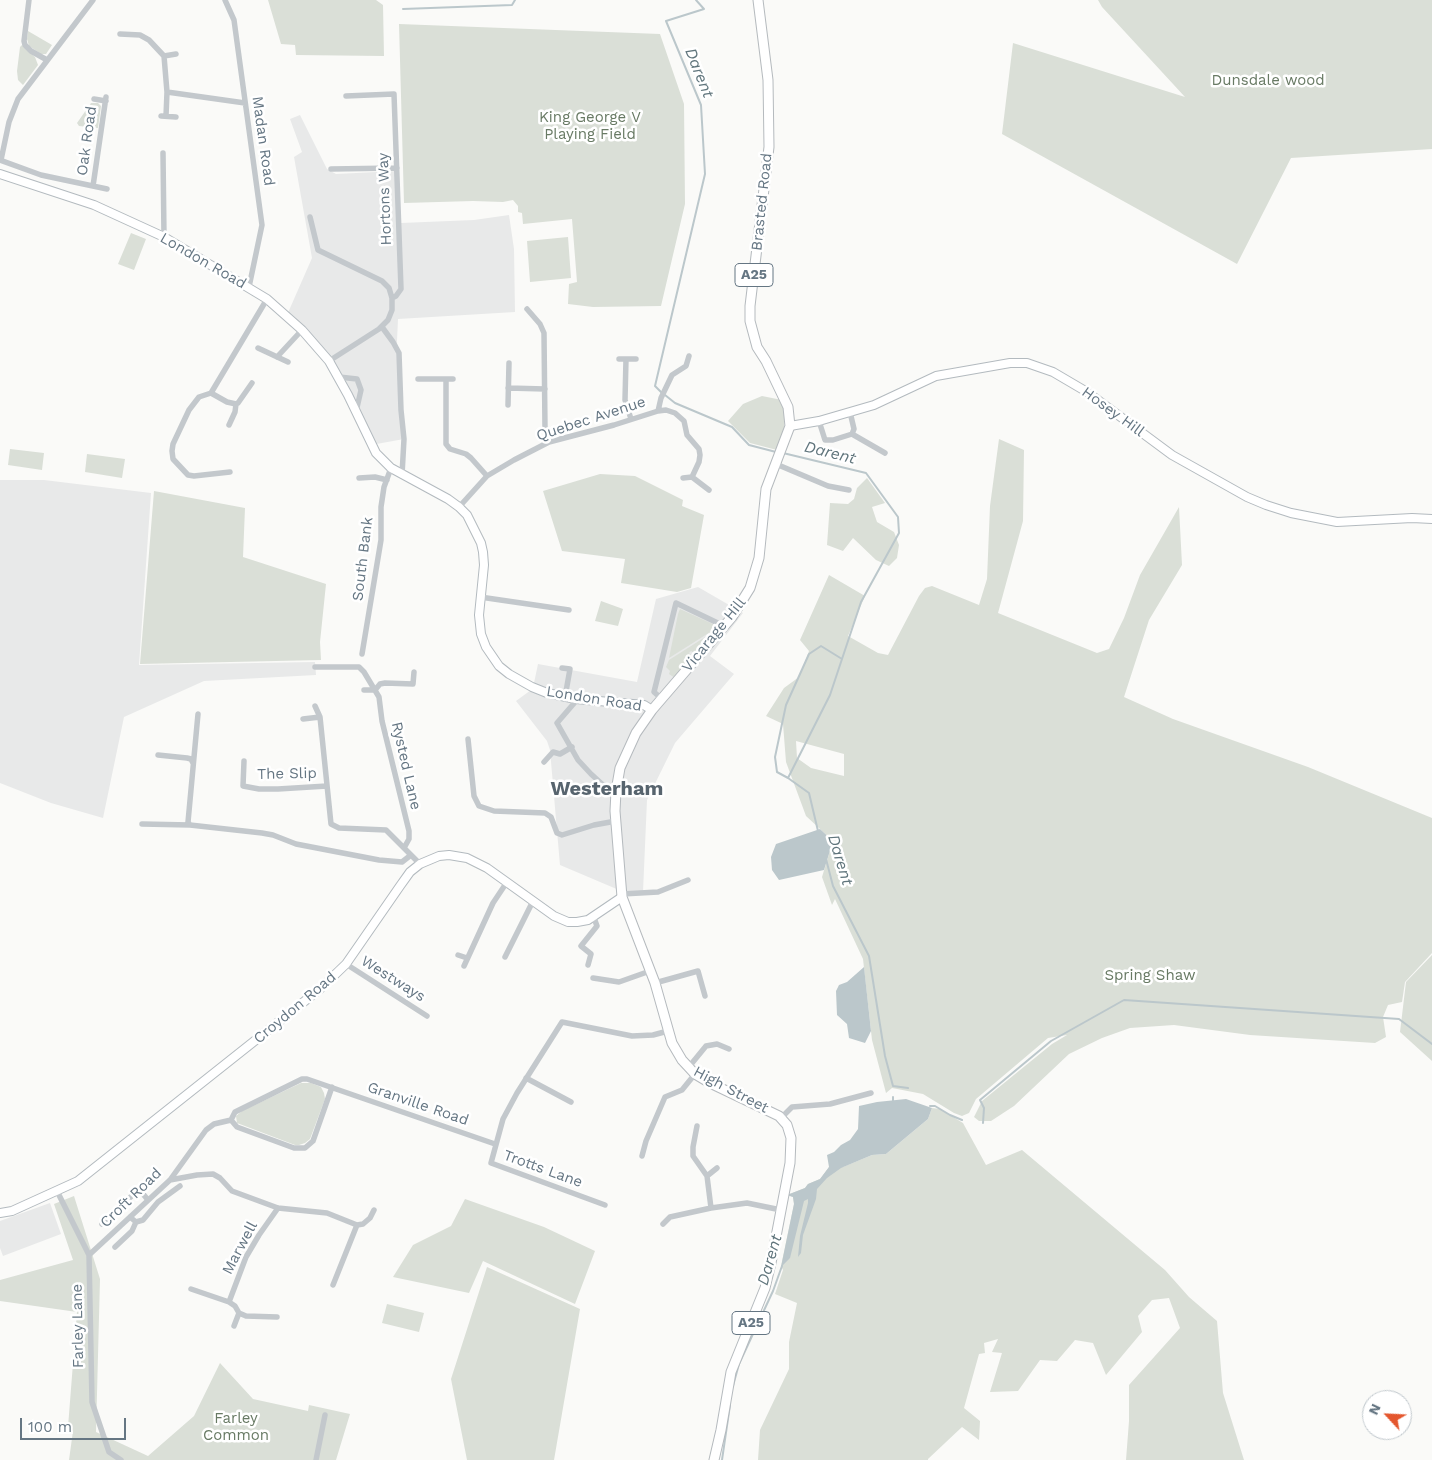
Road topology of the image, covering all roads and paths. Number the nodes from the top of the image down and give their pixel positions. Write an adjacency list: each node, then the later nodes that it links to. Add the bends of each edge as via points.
1 (37, 0): 5 (street)
2 (93, 0): 9 (street)
3 (225, 0): 13 (street, Madan Road, via 234,20)
4 (758, 0): 53 (main road, Brasted Road / A25, via 768,80 769,147 750,321 758,347 788,407)
5 (29, 1): 9 (street, via 25,45)
6 (120, 34): 8 (street, via 149,40)
7 (176, 54): 8 (street)
8 (164, 56): 10 (street)
9 (47, 60): 16 (street, via 13,108)
10 (167, 92): 13 (street); 14 (street, via 163,116)
11 (346, 96): 17 (street, Hortons Way, via 394,94)
12 (94, 99): 21 (street, Oak Road, via 106,99)
13 (245, 103): 26 (street, Madan Road, via 262,225)
14 (176, 117)
15 (164, 153): 25 (street)
16 (0, 160): 20 (street)
17 (397, 168): 18 (street); 27 (street, Hortons Way, via 401,289)
18 (332, 169)
19 (0, 174): 22 (main road, London Road)
20 (41, 174): 21 (street); 22 (street)
21 (93, 186): 23 (street)
22 (38, 188): 25 (main road, London Road, via 94,205)
23 (107, 189)
24 (310, 217): 27 (street, via 318,250 382,281)
25 (164, 237): 26 (main road, London Road)
26 (249, 286): 28 (main road, London Road)
27 (392, 298): 30 (street, Hortons Way, via 390,315)
28 (267, 299): 31 (main road, London Road); 44 (street)
29 (527, 309): 43 (street, via 544,333)
30 (382, 327): 36 (street); 60 (street, via 399,353 404,439)
31 (302, 330): 34 (street); 36 (main road, London Road)
32 (258, 348): 34 (street)
33 (690, 356): 47 (street, via 686,366 672,375)
34 (277, 357): 37 (street)
35 (636, 359): 50 (street, via 622,359)
36 (329, 361): 39 (main road, London Road)
37 (288, 362)
38 (509, 364): 42 (street)
39 (339, 377): 48 (main road, London Road); 48 (street, via 357,379 361,390)
40 (418, 379): 61 (street, via 449,379 446,444 450,449 466,454)
41 (252, 383): 45 (street)
42 (508, 388): 43 (street); 46 (street)
43 (545, 388): 55 (street, via 545,429)
44 (211, 393): 45 (street); 59 (street, via 199,397 189,410 172,444 173,458 188,475)
45 (236, 404): 52 (street, via 236,412)
46 (508, 405)
47 (658, 411): 50 (street, Quebec Avenue); 62 (street, Quebec Avenue, via 674,413 684,421 687,435 699,450 699,462)
48 (356, 412): 58 (main road, London Road, via 376,453)
49 (850, 412): 51 (main road, Hosey Hill); 54 (street); 69 (main road, Hosey Hill, via 874,405 936,376 1027,363 1053,372 1083,390 1172,455 1247,498 1290,513 1337,522)
50 (630, 419): 55 (street, Quebec Avenue)
51 (820, 421): 53 (main road, Hosey Hill); 54 (street, via 825,440)
52 (229, 425)
53 (790, 426): 57 (main road, Vicarage Hill)
54 (852, 434): 56 (street)
55 (549, 442): 61 (street, Quebec Avenue)
56 (885, 453)
57 (776, 464): 67 (street, via 828,486); 72 (main road, Vicarage Hill, via 764,495 756,572 746,596)
58 (391, 468): 60 (main road, London Road); 65 (street, South Bank)
59 (230, 472)
60 (402, 475): 68 (main road, London Road)
61 (487, 476): 68 (street, Quebec Avenue)
62 (692, 477): 64 (street); 66 (street)
63 (359, 478): 65 (street)
64 (683, 478)
65 (387, 480): 73 (street, South Bank, via 381,506 380,547)
66 (709, 490)
67 (849, 490)
68 (459, 507): 70 (main road, London Road, via 467,515 481,543 484,565)
69 (1432, 519)
70 (480, 597): 71 (street); 79 (main road, London Road, via 481,634 493,659 509,674 532,687)
71 (569, 610)
72 (724, 626): 81 (main road, Vicarage Hill); 81 (street, via 676,602 654,692)
73 (362, 654)
74 (315, 667): 78 (street, Rysted Lane, via 359,667)
75 (562, 668): 79 (street, via 570,669)
76 (414, 672): 78 (street, via 413,684 385,683)
77 (364, 690): 78 (street)
78 (375, 690): 98 (street, Rysted Lane, via 409,831)
79 (565, 697): 80 (main road, London Road)
80 (576, 699): 83 (main road, London Road, via 641,704); 88 (street, via 557,723)
81 (662, 699): 83 (main road, Vicarage Hill)
82 (315, 706): 85 (street)
83 (652, 710): 94 (main road, Vicarage Hill, via 628,750 620,768)
84 (198, 714): 92 (street)
85 (320, 718): 86 (street); 93 (street)
86 (303, 719)
87 (468, 739): 95 (street, via 474,796 479,806 494,811 545,813 551,817 557,833 562,835)
88 (572, 747): 91 (street, via 560,754 553,752); 94 (street, via 578,760 600,783)
89 (158, 756): 92 (street, via 187,758)
90 (244, 761): 93 (street, The Slip, via 243,786 259,789)
91 (544, 762)
92 (193, 765): 97 (street)
93 (327, 786): 98 (street, via 334,827 386,830)
94 (617, 788): 95 (main road, High Street)
95 (616, 821): 103 (main road, High Street)
96 (142, 824): 97 (street)
97 (190, 825): 99 (street, via 273,835 296,844 380,860 402,862)
98 (404, 848): 99 (street)
99 (411, 856): 100 (street)
100 (420, 864): 102 (main road, Croydon Road, via 439,856 458,856 477,863); 109 (main road, Croydon Road, via 410,872)
101 (688, 880): 103 (street, via 658,892)
102 (507, 882): 104 (main road, Croydon Road); 108 (street, via 492,904)
103 (622, 896): 105 (main road, Croydon Road); 112 (main road, High Street)
104 (533, 901): 105 (main road, Croydon Road, via 561,920 577,922); 107 (street)
105 (594, 918): 110 (street, via 597,926 581,946 591,954)
106 (458, 955): 108 (street)
107 (505, 957)
108 (468, 958): 111 (street)
109 (346, 964): 116 (street, Westways); 133 (main road, Croydon Road, via 320,989 107,1160 78,1181)
110 (588, 965)
111 (464, 966)
112 (650, 971): 113 (street, via 619,982); 114 (main road, High Street)
113 (594, 978)
114 (655, 983): 115 (street, via 698,971); 117 (main road, High Street)
115 (705, 996)
116 (427, 1016)
117 (668, 1031): 119 (main road, High Street); 120 (street, via 632,1036 562,1022)
118 (729, 1049): 119 (street, via 717,1044 706,1046)
119 (692, 1071): 124 (main road, High Street); 128 (street, via 686,1087 665,1096)
120 (526, 1078): 123 (street); 127 (street)
121 (332, 1087): 125 (street, Granville Road, via 302,1079 235,1112); 125 (street, via 313,1141 305,1148 294,1148 237,1127); 127 (street, Granville Road)
122 (871, 1093): 124 (street, via 830,1104 792,1107)
123 (571, 1102)
124 (782, 1118): 139 (main road, High Street / A25, via 789,1130 791,1149)
125 (231, 1120): 131 (street, Croft Road, via 214,1124 206,1130)
126 (697, 1126): 130 (street, via 694,1156)
127 (495, 1144): 135 (street, Trotts Lane, via 491,1163)
128 (642, 1156)
129 (716, 1168): 130 (street)
130 (707, 1176): 137 (street)
131 (170, 1180): 134 (street, Croft Road); 136 (street, via 213,1174 232,1191)
132 (180, 1186): 142 (street, via 158,1202 143,1220)
133 (57, 1191): 140 (main road, Croydon Road); 147 (street, Farley Lane)
134 (148, 1200): 141 (street, Croft Road); 143 (street, via 139,1189)
135 (605, 1205)
136 (278, 1208): 145 (street, via 326,1213); 150 (street, Marwell, via 246,1257)
137 (711, 1208): 139 (street, via 747,1203); 144 (street, via 670,1217)
138 (374, 1210): 145 (street, via 370,1218)
139 (781, 1210): 157 (main road, High Street / A25, via 765,1288 731,1372)
140 (0, 1213)
141 (130, 1217): 142 (street); 147 (street, Croft Road)
142 (136, 1222): 146 (street)
143 (102, 1224)
144 (663, 1224)
145 (358, 1225): 148 (street)
146 (116, 1247)
147 (89, 1255): 155 (street, Farley Lane, via 92,1402 109,1452)
148 (332, 1285)
149 (191, 1289): 150 (street)
150 (229, 1302): 151 (street)
151 (240, 1313): 152 (street); 153 (street)
152 (277, 1317)
153 (234, 1326)
154 (325, 1415): 156 (street)
155 (120, 1460)
156 (316, 1460)
157 (714, 1460)

